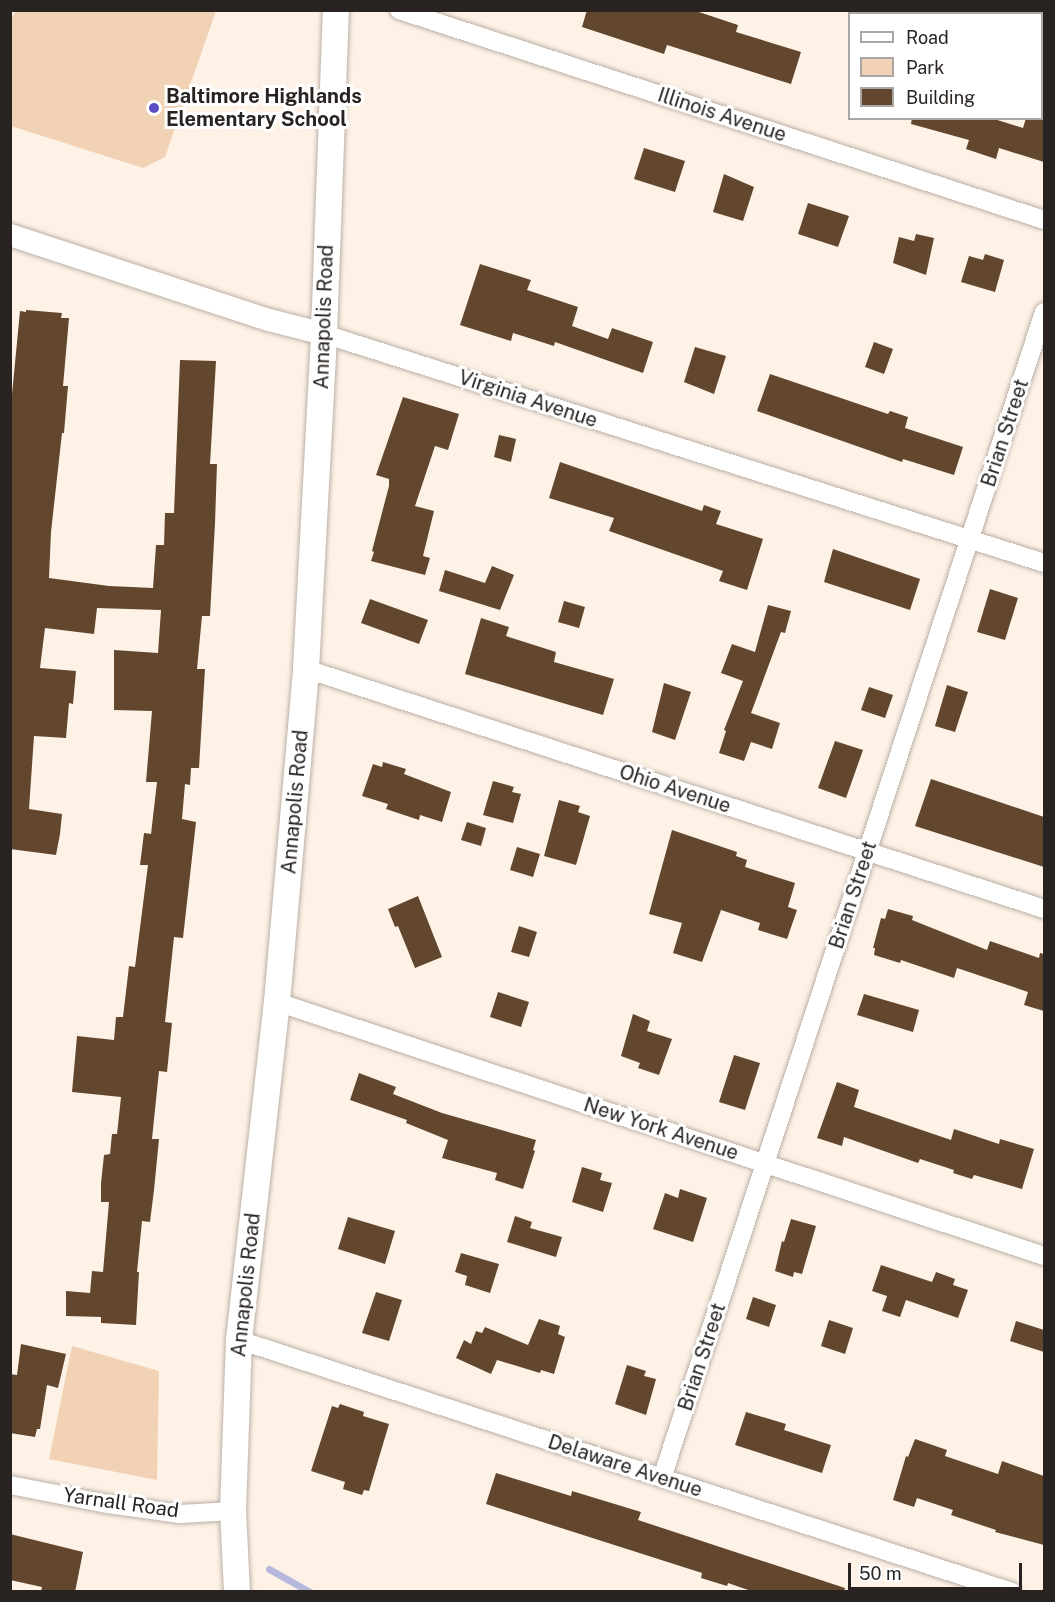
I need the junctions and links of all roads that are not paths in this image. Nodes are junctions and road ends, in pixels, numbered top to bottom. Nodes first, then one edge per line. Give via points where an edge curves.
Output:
1 (336, 10) edge
2 (399, 10) edge
3 (1044, 220) edge
4 (10, 235) edge
5 (1044, 312) edge
6 (324, 334) junction
7 (970, 539) junction
8 (1044, 563) edge
9 (306, 669) junction
10 (867, 852) junction
11 (1044, 909) edge
12 (277, 1002) junction
13 (765, 1164) junction
14 (1044, 1256) edge
15 (239, 1340) junction
16 (662, 1478) junction
17 (10, 1485) edge
18 (233, 1511) junction
19 (237, 1592) edge
20 (1012, 1592) edge

1 - 6 main road, Annapolis Road
2 - 3 street, Illinois Avenue
4 - 6 street, Virginia Avenue via 269,320
5 - 7 street, Brian Street
6 - 7 street, Virginia Avenue
6 - 9 main road, Annapolis Road
7 - 8 street, Virginia Avenue
7 - 10 street, Brian Street
9 - 10 street, Ohio Avenue
9 - 12 main road, Annapolis Road
10 - 11 street, Ohio Avenue
10 - 13 street, Brian Street
12 - 13 street, New York Avenue
12 - 15 main road, Annapolis Road
13 - 14 street, New York Avenue
13 - 16 street, Brian Street
15 - 16 street, Delaware Avenue
15 - 18 main road, Annapolis Road
16 - 20 street, Delaware Avenue
17 - 18 street, Yarnall Road via 180,1514
18 - 19 main road, Annapolis Road

